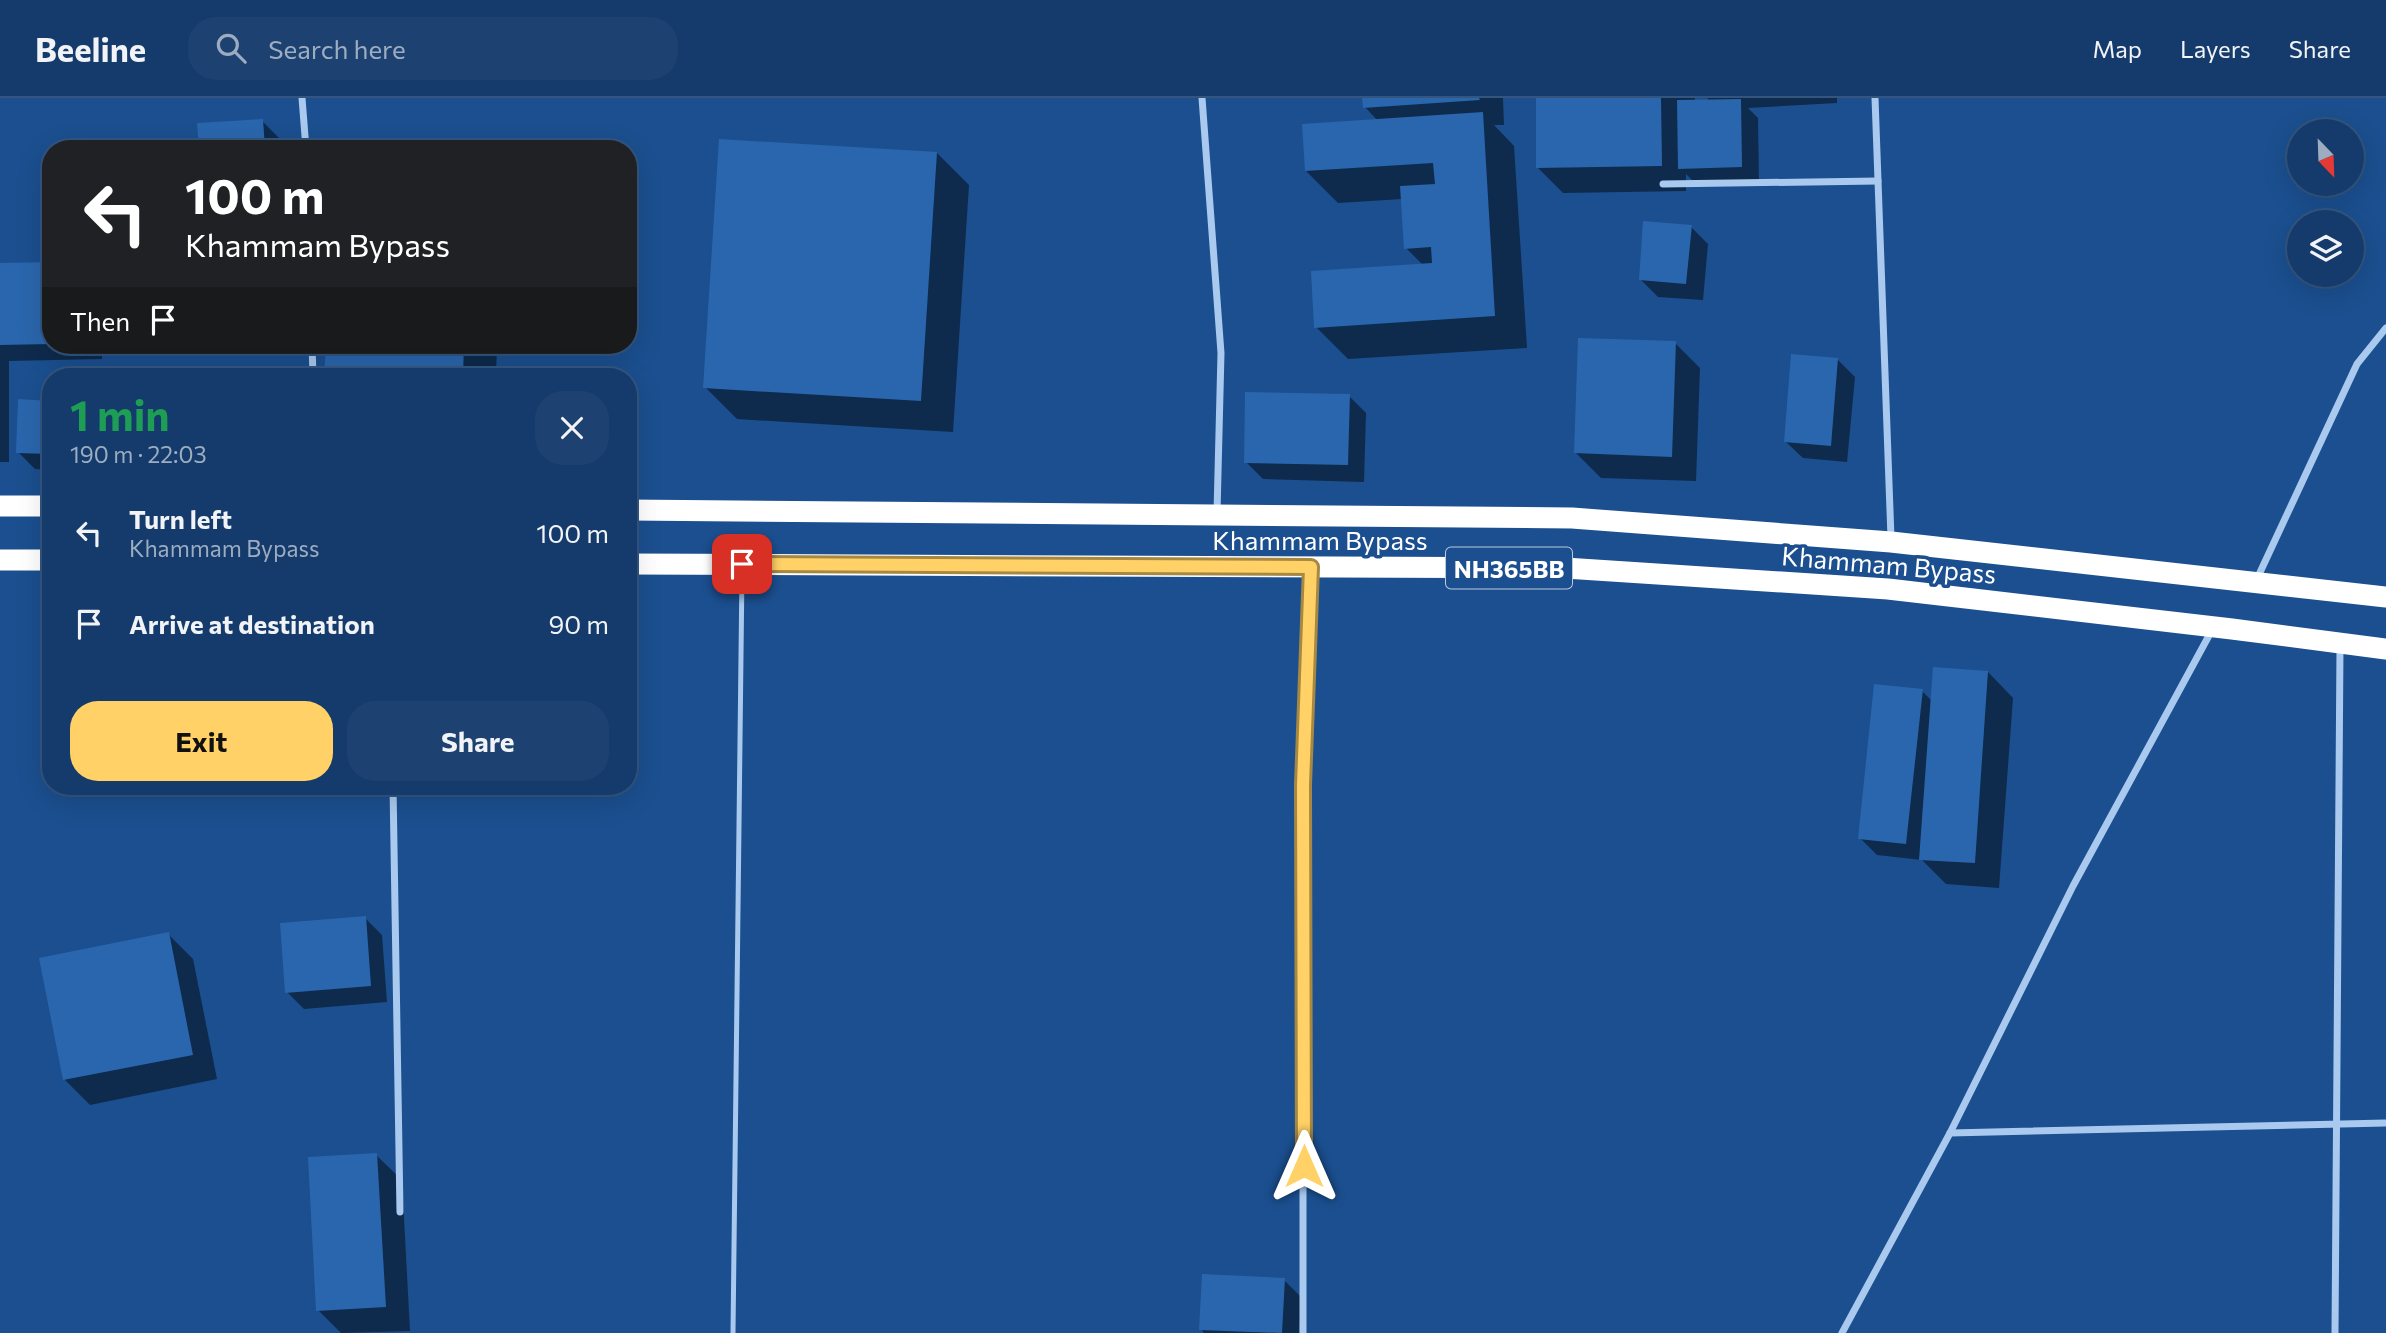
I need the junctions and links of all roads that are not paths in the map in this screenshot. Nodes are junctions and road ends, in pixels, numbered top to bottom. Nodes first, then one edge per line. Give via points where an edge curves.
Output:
1 (302, 98) edge
2 (1202, 98) edge
3 (1875, 98) edge
4 (305, 140) edge
5 (1878, 181) junction
6 (1663, 184) dead end
7 (2386, 328) edge
8 (0, 506) edge
9 (42, 506) edge
10 (637, 510) edge
11 (1217, 513) junction
12 (1891, 542) junction
13 (0, 560) edge
14 (42, 560) edge
15 (637, 564) edge
16 (742, 564) junction
17 (1311, 567) junction
18 (2256, 581) junction
19 (2386, 597) edge
20 (2214, 627) junction
21 (2340, 643) junction
22 (2386, 649) edge
23 (393, 795) edge
24 (2386, 1123) edge
25 (2337, 1124) junction
26 (1950, 1133) junction
27 (400, 1212) dead end
28 (733, 1333) edge
29 (1303, 1333) edge
30 (1842, 1333) edge
31 (2334, 1333) edge

1 - 4 street
2 - 11 street via 1221,354
3 - 5 street
5 - 6 street
5 - 12 street
7 - 18 street via 2357,364
8 - 9 highway
10 - 11 highway, Khammam Bypass / NH365BB
11 - 12 highway, Khammam Bypass / NH365BB via 1572,518
12 - 18 highway, Khammam Bypass / NH365BB
13 - 14 highway
15 - 16 highway, Khammam Bypass / NH365BB
16 - 17 highway, Khammam Bypass / NH365BB
16 - 28 lane
17 - 20 highway, Khammam Bypass / NH365BB via 1566,568 1888,589
17 - 29 street via 1303,785
18 - 19 highway, Khammam Bypass / NH365BB
20 - 21 highway, Khammam Bypass / NH365BB
20 - 26 street via 2073,886
21 - 22 highway, Khammam Bypass / NH365BB
21 - 25 street
23 - 27 street
24 - 25 street
25 - 26 street
25 - 31 street
26 - 30 street

